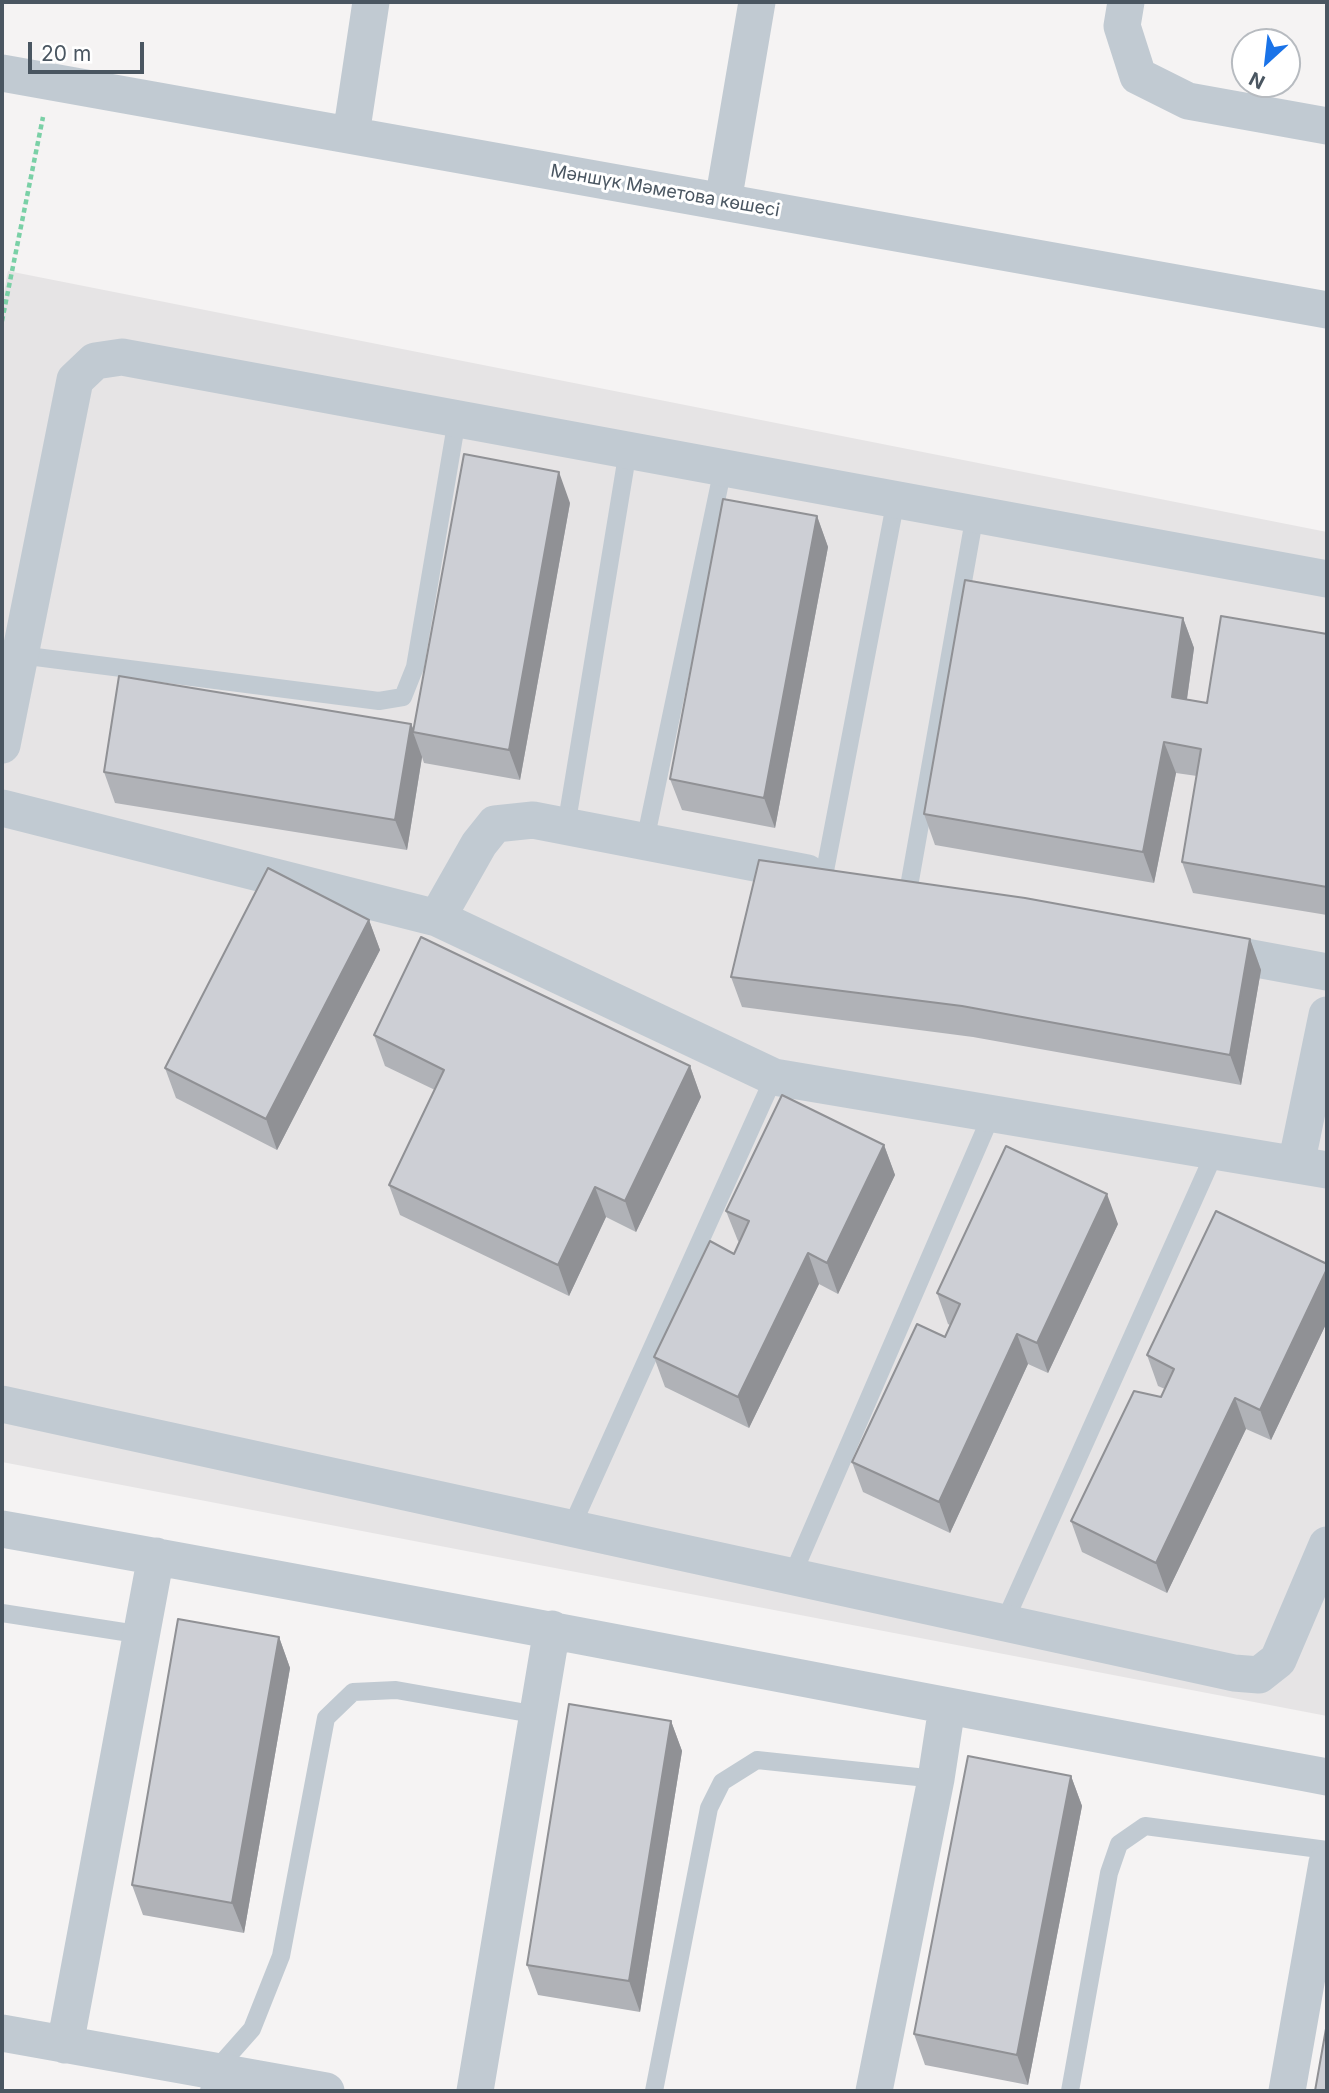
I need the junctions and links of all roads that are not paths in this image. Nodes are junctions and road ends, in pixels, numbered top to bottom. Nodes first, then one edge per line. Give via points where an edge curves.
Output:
1 (371, 2) edge
2 (757, 2) edge
3 (1126, 2) edge
4 (2, 73) edge
5 (1327, 126) edge
6 (351, 135) junction
7 (723, 202) junction
8 (1327, 310) edge
9 (457, 419) junction
10 (628, 450) junction
11 (723, 468) junction
12 (895, 499) junction
13 (975, 514) junction
14 (1327, 579) edge
15 (20, 655) junction
16 (2, 745) edge
17 (2, 808) edge
18 (566, 827) junction
19 (645, 841) junction
20 (824, 876) junction
21 (922, 895) joint
22 (437, 918) junction
23 (1179, 944) edge
24 (1327, 972) edge
25 (1327, 1015) edge
26 (774, 1077) junction
27 (991, 1116) junction
28 (1214, 1152) junction
29 (1311, 1167) edge
30 (2, 1404) edge
31 (570, 1528) junction
32 (2, 1529) edge
33 (1327, 1545) edge
34 (156, 1556) junction
35 (792, 1577) junction
36 (2, 1613) edge
37 (1004, 1623) junction
38 (552, 1629) junction
39 (143, 1635) junction
40 (947, 1707) junction
41 (538, 1715) junction
42 (1327, 1777) edge
43 (936, 1779) junction
44 (1327, 1850) edge
45 (1327, 1863) edge
46 (2, 2033) edge
47 (65, 2045) junction
48 (211, 2082) edge
49 (326, 2091) edge
50 (475, 2091) edge
51 (654, 2091) edge
52 (874, 2091) edge
53 (1070, 2091) edge
54 (1287, 2091) edge

1 - 6 street
2 - 7 street
3 - 5 street via 1122,26 1138,76 1188,101
4 - 6 street, Мәншүк Мәметова көшесі
6 - 7 street, Мәншүк Мәметова көшесі
7 - 8 street, Мәншүк Мәметова көшесі
9 - 10 street
9 - 15 lane via 415,667 403,697 379,701
9 - 15 street via 122,357 95,361 75,380
10 - 11 street
10 - 18 lane
11 - 12 street
11 - 19 lane
12 - 13 street
12 - 20 lane
13 - 14 street
13 - 21 lane
15 - 16 street
17 - 22 street
18 - 19 street
18 - 22 street via 533,820 495,824
19 - 20 street
20 - 21 street
22 - 26 street
23 - 24 street
25 - 29 street
26 - 27 street
26 - 31 lane
27 - 28 street
27 - 35 lane
28 - 29 street
28 - 37 lane
30 - 31 street
31 - 35 street
32 - 34 street
33 - 37 street via 1278,1660 1259,1675
34 - 38 street
34 - 39 street
35 - 37 street
36 - 39 lane
38 - 40 street
38 - 41 street
39 - 47 street
40 - 42 street
40 - 43 street
41 - 48 lane via 396,1690 353,1692 326,1718 281,1956 252,2029
41 - 50 street
43 - 51 lane via 757,1760 722,1782 709,1808
43 - 52 street
44 - 53 lane via 1145,1826 1119,1844 1109,1873
45 - 54 street
46 - 47 street
47 - 48 street
48 - 49 street

